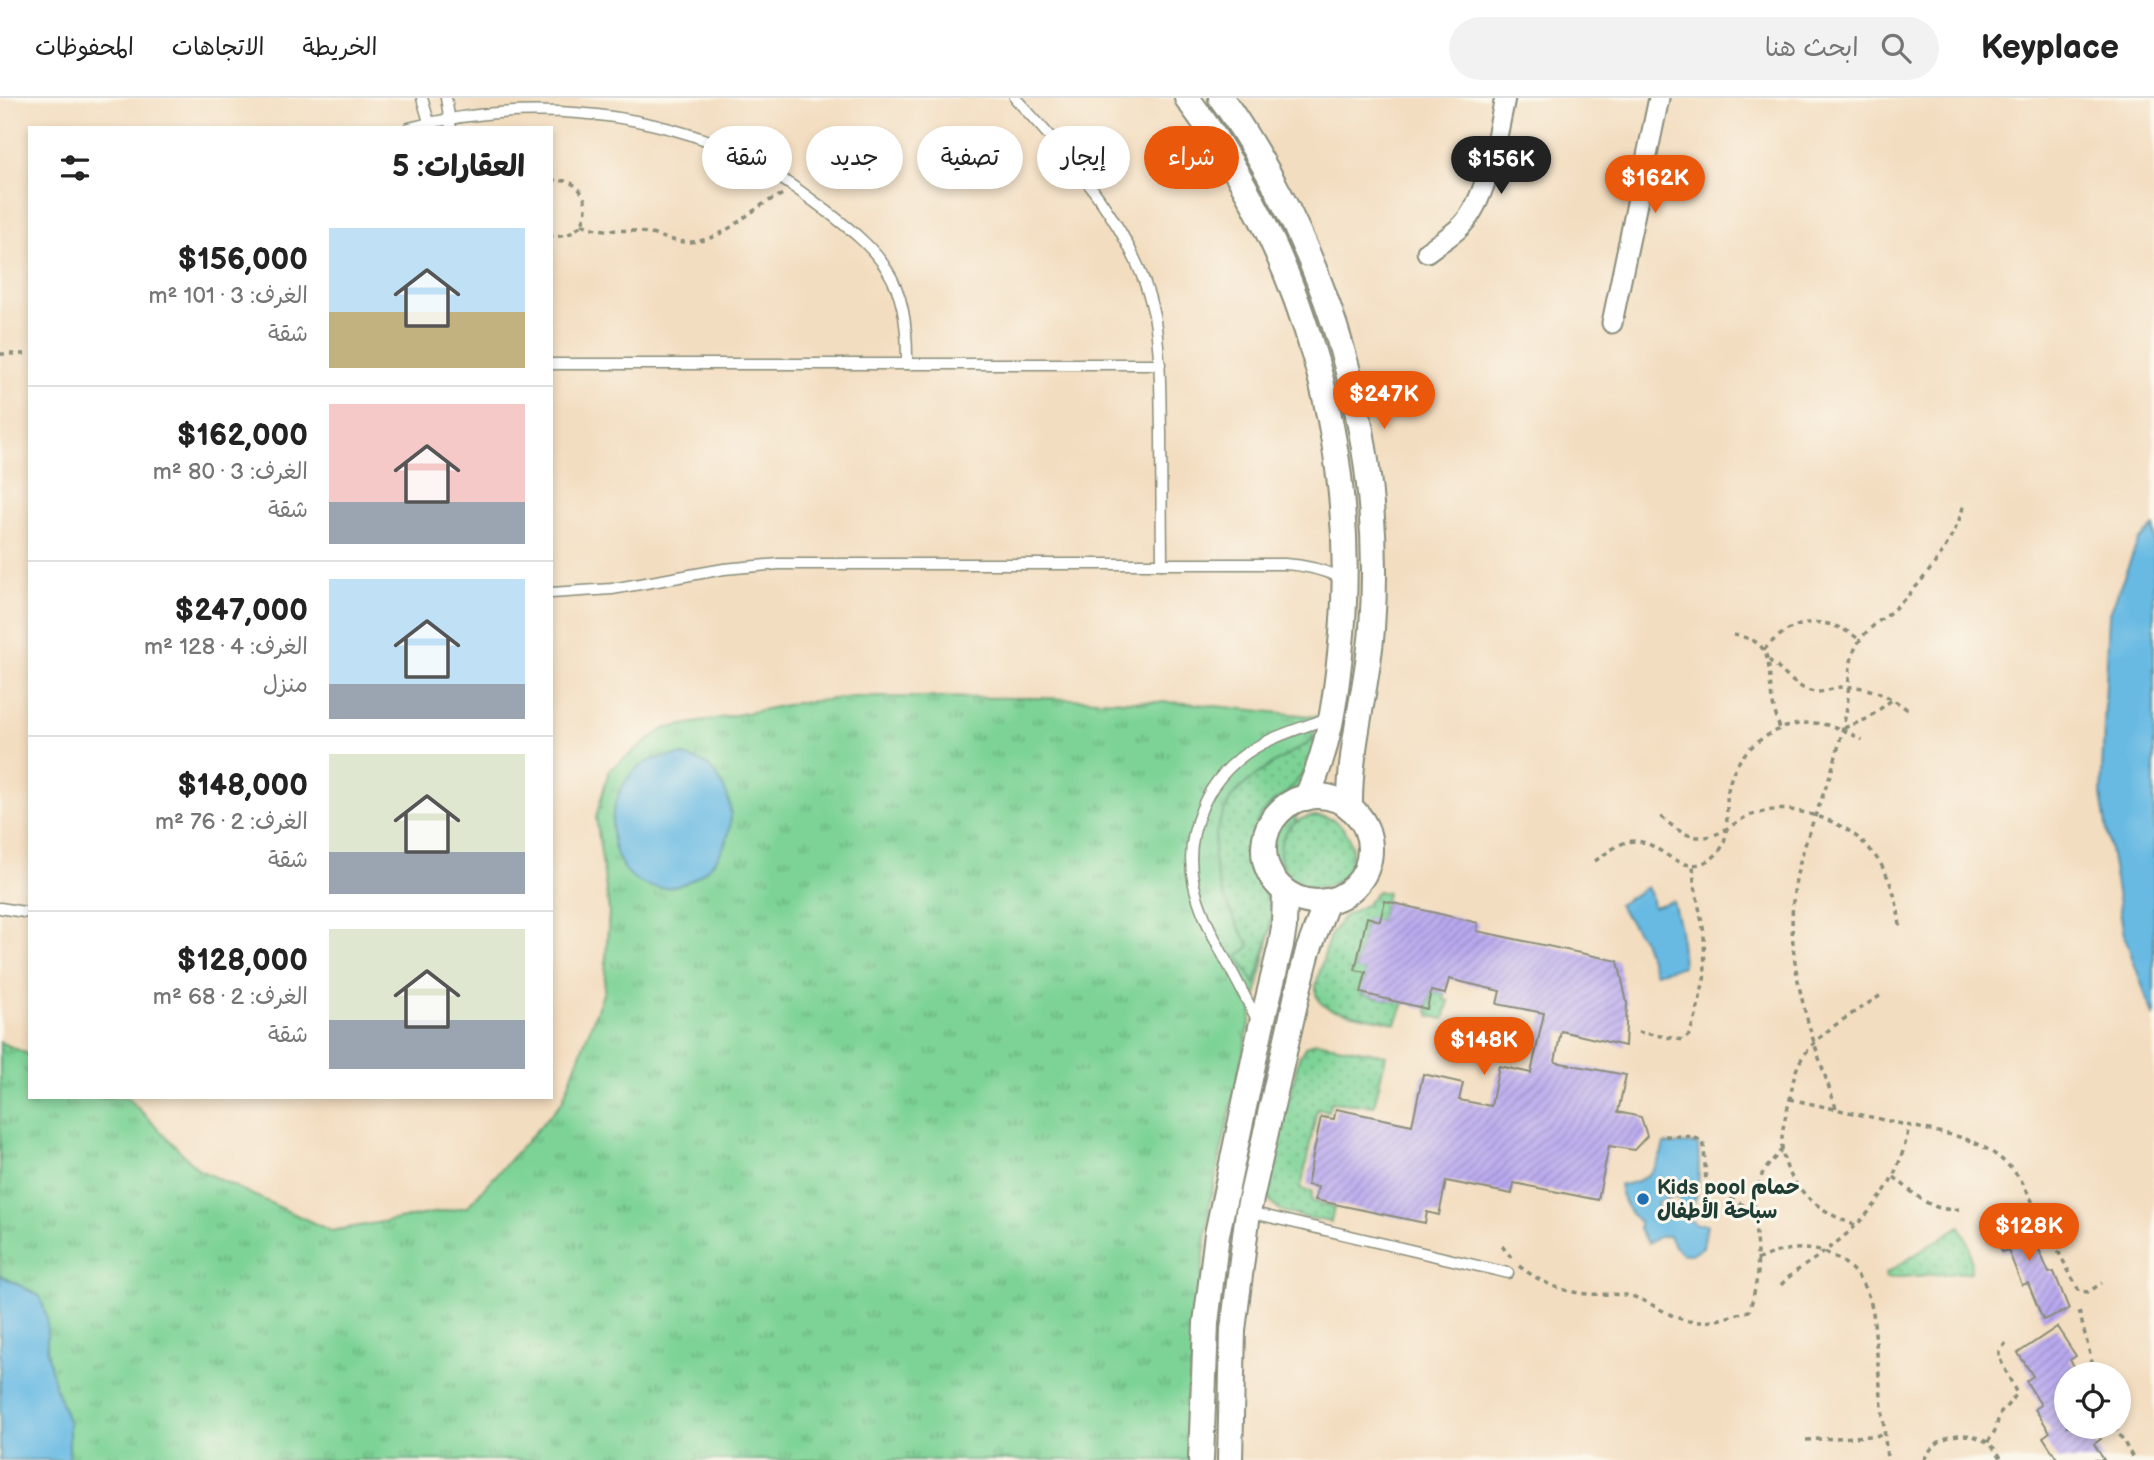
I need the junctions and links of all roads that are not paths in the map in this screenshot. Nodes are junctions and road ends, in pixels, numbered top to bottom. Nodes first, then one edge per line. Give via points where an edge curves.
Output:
1 (422, 98) edge
2 (446, 98) edge
3 (1016, 98) edge
4 (1187, 98) edge
5 (1221, 98) edge
6 (1505, 98) edge
7 (1659, 98) edge
8 (451, 123) edge
9 (431, 125) edge
10 (1427, 252) dead end
11 (1612, 323) dead end
12 (1160, 363) junction
13 (553, 364) edge
14 (907, 364) junction
15 (1162, 564) junction
16 (1346, 581) junction
17 (553, 593) edge
18 (1332, 716) junction
19 (1306, 798) junction
20 (1349, 808) junction
21 (1285, 892) junction
22 (1327, 901) junction
23 (0, 908) edge
24 (28, 913) edge
25 (1261, 1027) junction
26 (1248, 1212) junction
27 (1507, 1273) dead end
28 (1201, 1460) edge
29 (1230, 1460) edge

1 - 9 lane
2 - 8 lane
3 - 12 lane via 1114,220 1137,264 1153,313
4 - 16 street via 1238,175 1269,236 1315,354 1339,466
5 - 20 street via 1295,224 1342,346 1357,404 1373,523 1373,583 1372,629 1350,767
6 - 10 street via 1479,197 1462,225
7 - 11 street
8 - 9 lane
8 - 14 lane via 503,113 607,116 707,140 755,163 841,222 887,268 901,298
12 - 14 lane
12 - 15 lane
13 - 14 lane
15 - 16 lane via 1304,565
15 - 17 lane via 779,564 612,589
16 - 18 street
18 - 19 street via 1322,761
18 - 25 lane via 1241,757 1206,797 1196,821 1191,847 1196,900
19 - 20 street via 1336,800
19 - 21 street via 1282,810 1267,831 1265,858 1275,883
20 - 22 street via 1366,829 1366,868 1351,890
21 - 22 street via 1305,900
21 - 25 street via 1284,927
22 - 26 street via 1298,990
23 - 24 lane
25 - 28 street via 1217,1234 1206,1323
26 - 27 lane
26 - 29 street via 1233,1330

